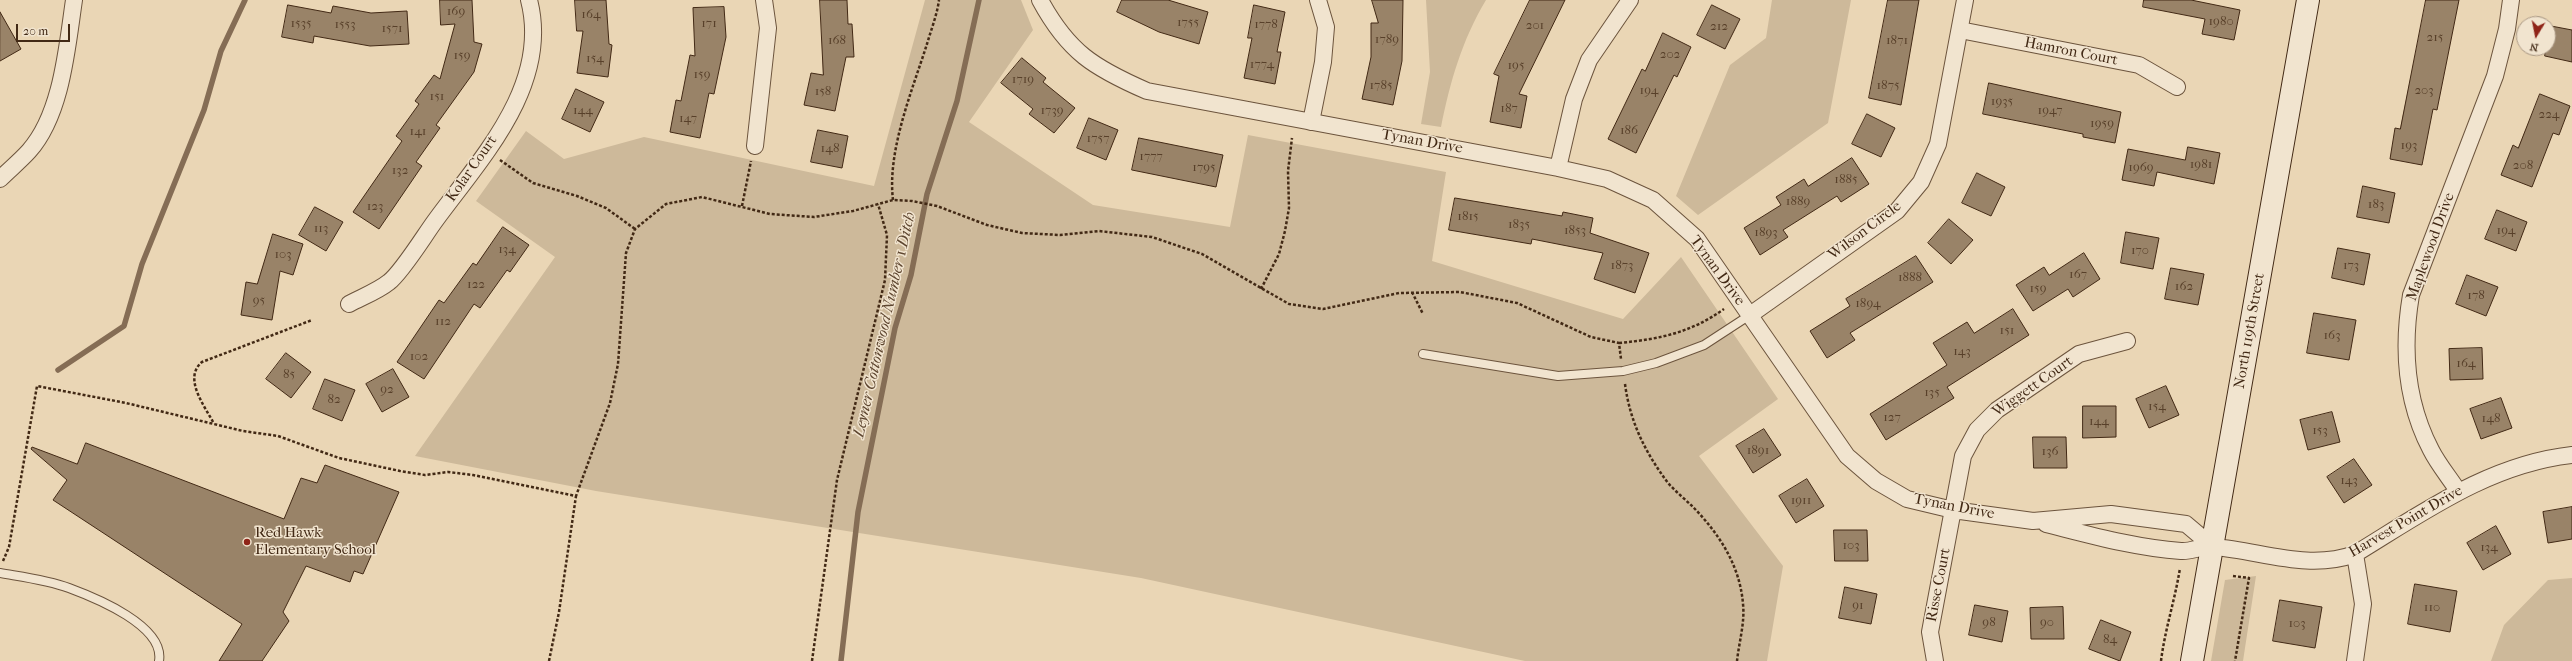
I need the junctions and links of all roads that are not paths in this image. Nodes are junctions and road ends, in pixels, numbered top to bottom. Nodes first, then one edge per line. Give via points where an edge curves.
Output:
1 (74, 0) edge
2 (528, 0) edge
3 (764, 0) edge
4 (1040, 0) edge
5 (1318, 0) edge
6 (1630, 0) edge
7 (1965, 0) edge
8 (2308, 0) edge
9 (2511, 0) edge
10 (1960, 30) junction
11 (2177, 88) dead end
12 (1311, 122) junction
13 (754, 146) dead end
14 (1558, 168) junction
15 (0, 178) edge
16 (349, 304) dead end
17 (1750, 314) junction
18 (2128, 341) dead end
19 (1423, 354) dead end
20 (2572, 455) edge
21 (2458, 490) junction
22 (1953, 510) junction
23 (2033, 521) junction
24 (2212, 546) junction
25 (2355, 554) junction
26 (0, 573) edge
27 (160, 661) edge
28 (1934, 661) edge
29 (2192, 661) edge
30 (2354, 661) edge

1 - 15 street via 60,82 48,121 30,150
2 - 16 street, Kolar Court via 532,12 533,40 530,68 521,94 487,151 390,282
3 - 13 street via 768,28
4 - 12 street, Tynan Drive via 1054,27 1076,50 1112,76 1147,90
5 - 12 street via 1326,27 1323,62
6 - 14 street via 1590,60 1574,99
7 - 10 street, Wilson Circle
8 - 24 street, North 119th Street
9 - 21 street, Maplewood Drive via 2507,29 2495,76 2411,295 2408,316 2406,360 2412,403 2431,450
10 - 11 street, Hamron Court via 2140,65
10 - 17 street, Wilson Circle via 1938,144 1922,182 1897,212
12 - 14 street, Tynan Drive
14 - 17 street, Tynan Drive via 1607,179 1654,200 1697,239
17 - 19 lane via 1704,345 1623,372 1558,376
17 - 22 street, Tynan Drive via 1847,456 1876,481 1907,499
18 - 22 street, Wiggett Court via 2079,354 1997,410 1977,430 1964,456
20 - 21 street, Harvest Point Drive via 2511,468
21 - 25 street, Harvest Point Drive
22 - 23 street, Tynan Drive
22 - 28 street, Risse Court via 1930,632
23 - 24 street via 2108,540 2182,551
23 - 24 street, Tynan Drive via 2111,514 2186,524
24 - 25 street, Harvest Point Drive via 2314,563 2338,560
24 - 29 street, North 119th Street
25 - 30 street via 2363,604
26 - 27 lane via 69,588 123,612 154,637

